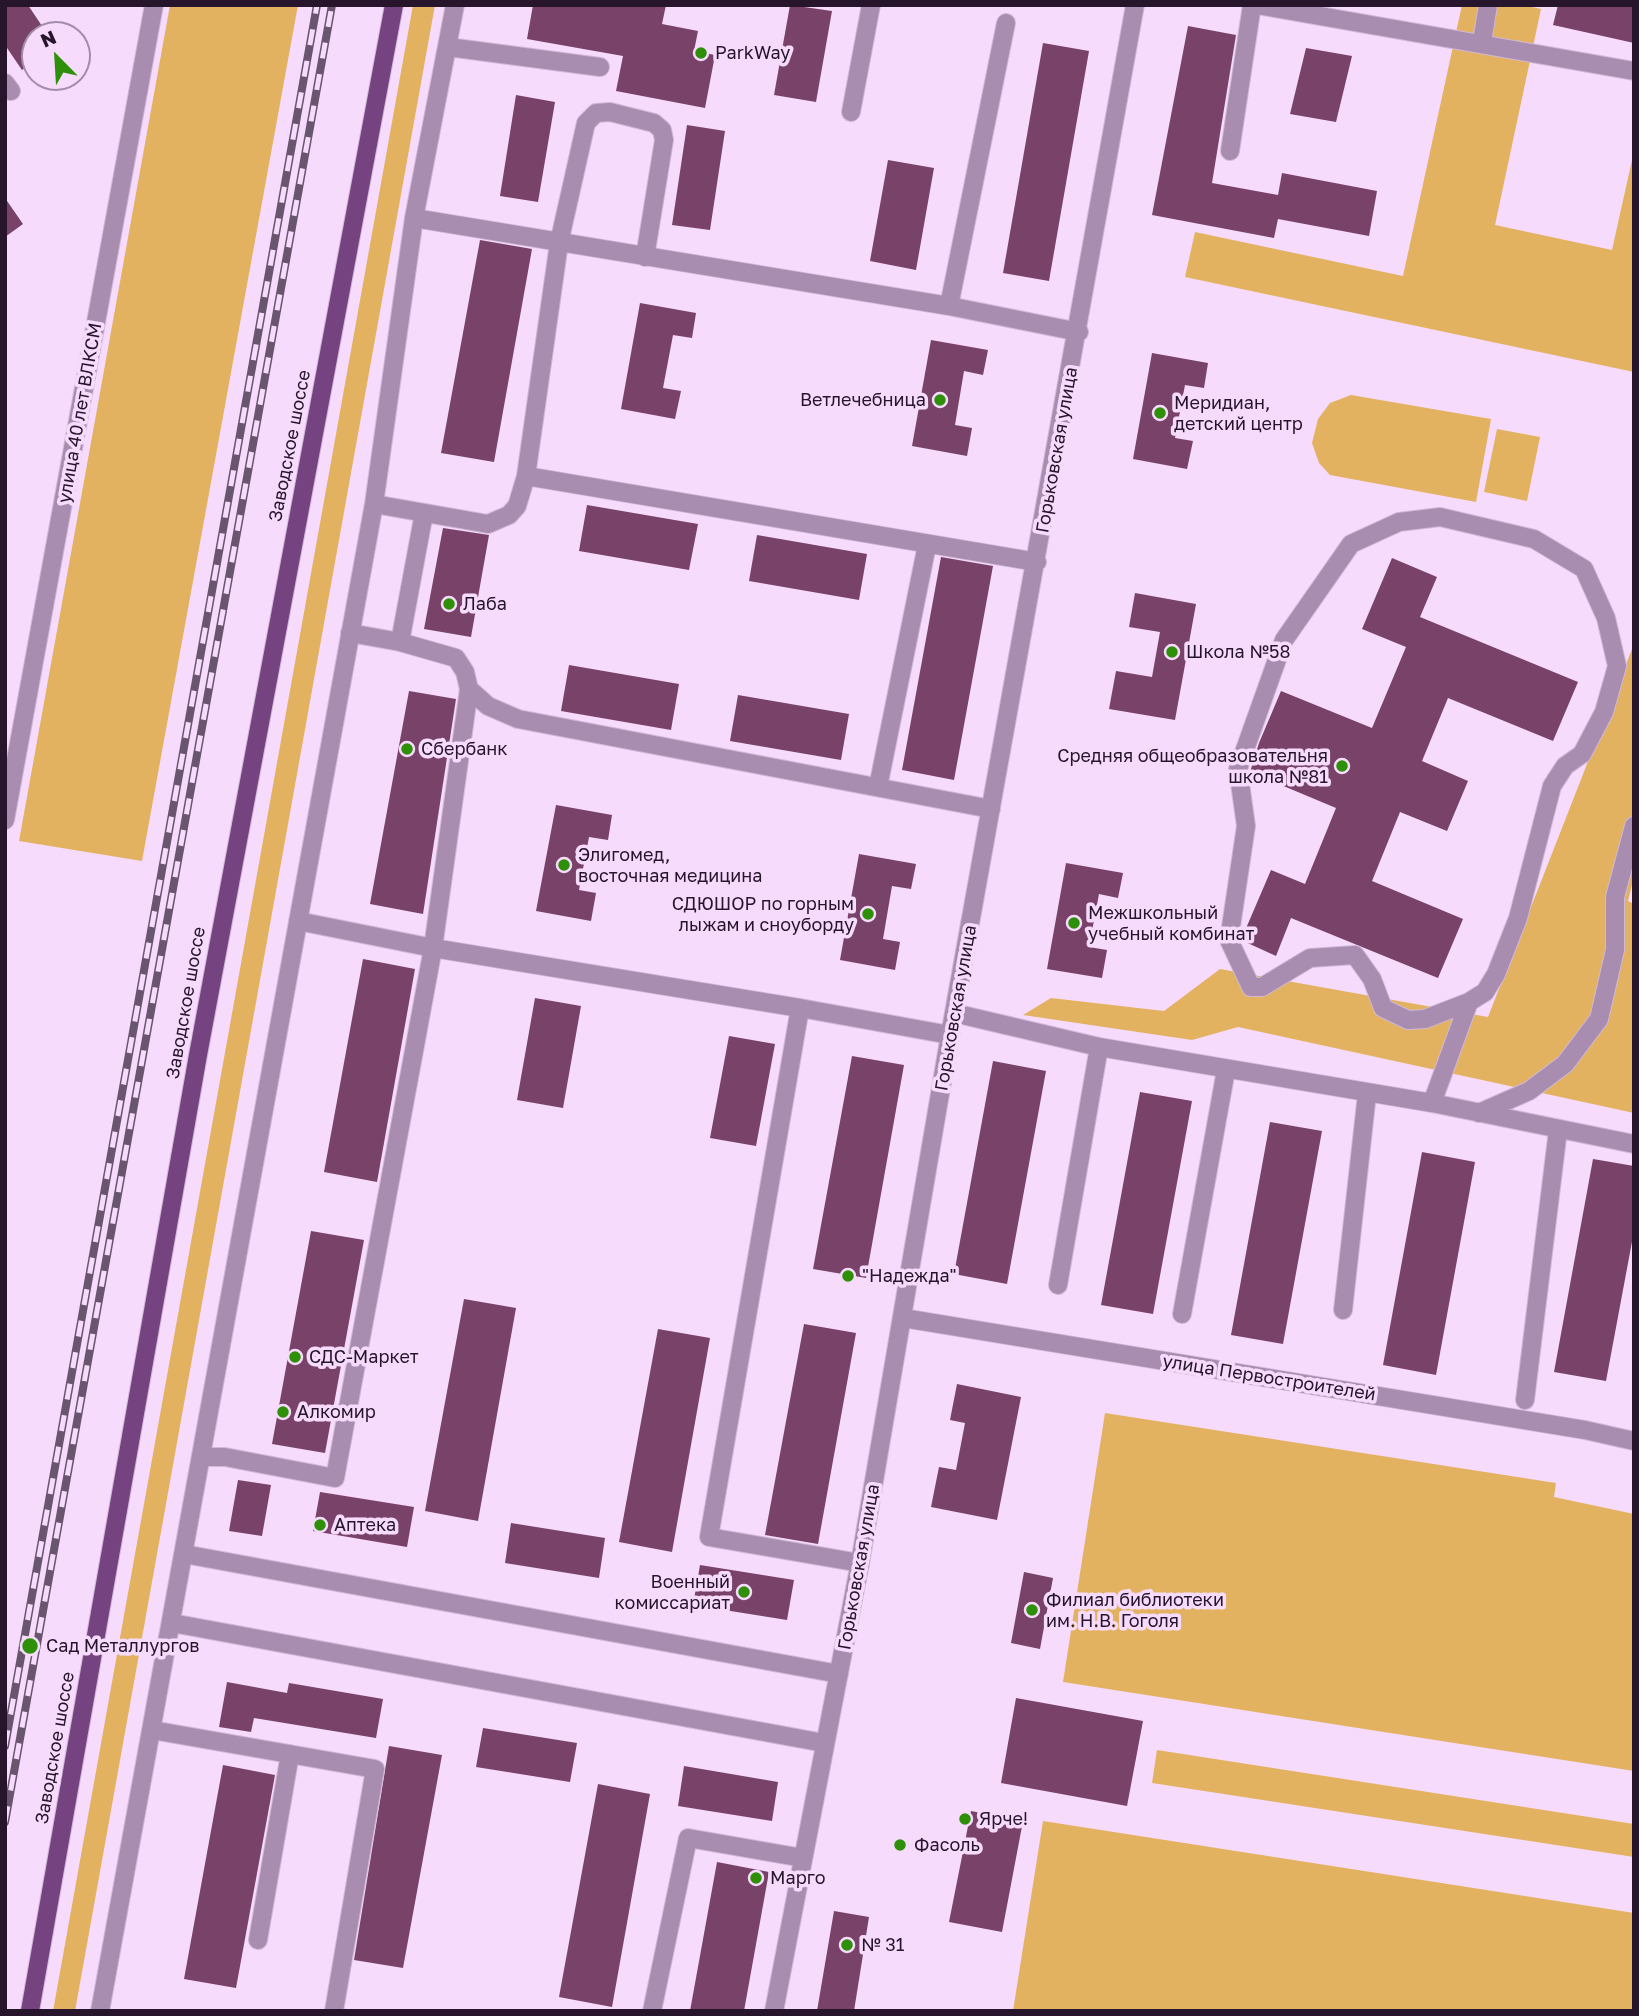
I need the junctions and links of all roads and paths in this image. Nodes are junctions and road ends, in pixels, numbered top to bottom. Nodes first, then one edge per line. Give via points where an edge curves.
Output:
1 (154, 5) edge
2 (394, 5) edge
3 (456, 5) edge
4 (871, 5) edge
5 (1135, 5) edge
6 (1255, 5) edge
7 (1488, 5) edge
8 (1006, 23) dead end
9 (1482, 42) junction
10 (448, 47) junction
11 (600, 67) dead end
12 (1634, 71) edge
13 (851, 112) dead end
14 (1230, 151) dead end
15 (414, 218) junction
16 (559, 243) junction
17 (645, 257) junction
18 (949, 306) junction
19 (1079, 332) junction
20 (526, 476) junction
21 (374, 504) junction
22 (424, 513) junction
23 (927, 545) junction
24 (1037, 562) junction
25 (350, 633) junction
26 (400, 642) junction
27 (469, 689) junction
28 (877, 787) junction
29 (991, 809) junction
30 (5, 820) edge
31 (1634, 826) edge
32 (298, 920) junction
33 (433, 948) junction
34 (1469, 1002) junction
35 (800, 1008) junction
36 (954, 1013) junction
37 (950, 1035) junction
38 (1099, 1047) junction
39 (1226, 1070) junction
40 (1367, 1094) junction
41 (1432, 1103) junction
42 (1479, 1113) junction
43 (1558, 1130) junction
44 (1634, 1144) edge
45 (1058, 1285) dead end
46 (1343, 1310) dead end
47 (1182, 1314) dead end
48 (903, 1318) junction
49 (1525, 1400) dead end
50 (1634, 1441) edge
51 (202, 1457) junction
52 (184, 1553) junction
53 (860, 1563) junction
54 (172, 1623) junction
55 (839, 1674) junction
56 (152, 1730) junction
57 (824, 1743) junction
58 (290, 1754) junction
59 (803, 1858) junction
60 (258, 1940) dead end
61 (30, 2011) edge
62 (100, 2011) edge
63 (334, 2011) edge
64 (652, 2011) edge
65 (774, 2011) edge

1 - 30 street, улица 40 лет ВЛКСМ
2 - 61 main road, Заводское шоссе via 200,1042
3 - 10 street
4 - 13 street
5 - 19 street, Горьковская улица
6 - 9 street
6 - 14 street
7 - 9 street
8 - 18 street
9 - 12 street
10 - 11 street
10 - 15 street
15 - 16 street
15 - 21 street
16 - 17 street
16 - 17 street via 586,123 596,113 610,111 654,123 662,130
16 - 20 street
17 - 18 street
18 - 19 street
19 - 24 street, Горьковская улица
20 - 22 street via 517,506 488,524
20 - 23 street
21 - 22 street
21 - 25 street
22 - 26 street
23 - 24 street
23 - 28 street
24 - 29 street, Горьковская улица
25 - 26 street
25 - 32 street
26 - 27 street via 456,658
27 - 28 street via 488,706 518,719
27 - 33 street
28 - 29 street
29 - 36 street, Горьковская улица
31 - 42 street via 1615,897 1615,950 1599,1019 1566,1064 1529,1091
32 - 33 street
32 - 51 street
33 - 35 street
33 - 51 street via 335,1478 225,1457
34 - 34 street via 1485,992 1496,974 1518,919 1552,786 1565,766 1582,754 1604,712 1617,666 1606,618 1584,569 1534,539 1440,517 1399,522 1351,544 1284,640 1238,769 1246,826 1229,940 1251,987 1262,987 1310,958 1355,956 1373,978 1383,1008 1408,1020 1425,1019
34 - 41 street
35 - 37 street
35 - 53 street via 709,1537
36 - 37 street, Горьковская улица
36 - 38 street
37 - 48 street, Горьковская улица
38 - 39 street
38 - 45 street
39 - 40 street
39 - 47 street
40 - 41 street
40 - 46 street
41 - 42 street
42 - 43 street
43 - 44 street
43 - 49 street
48 - 50 street, улица Первостроителей
48 - 53 street, Горьковская улица
51 - 52 street
52 - 54 street
52 - 55 street
53 - 55 street, Горьковская улица
54 - 56 street
54 - 57 street
55 - 57 street, Горьковская улица
56 - 58 street
56 - 62 street
57 - 59 street, Горьковская улица
58 - 60 street
58 - 63 street via 375,1769
59 - 64 street via 688,1838
59 - 65 street, Горьковская улица

